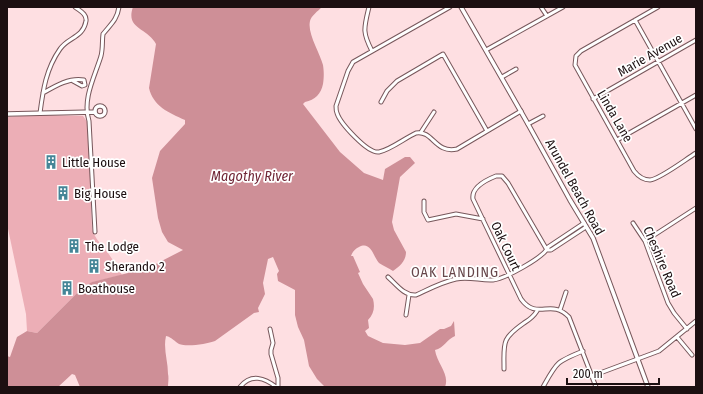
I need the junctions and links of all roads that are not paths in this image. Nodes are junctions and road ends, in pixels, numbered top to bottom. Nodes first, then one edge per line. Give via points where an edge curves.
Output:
1 (75, 7) edge
2 (119, 7) edge
3 (369, 7) edge
4 (450, 7) edge
5 (461, 7) edge
6 (541, 7) edge
7 (563, 7) edge
8 (658, 7) edge
9 (547, 16) junction
10 (635, 20) junction
11 (696, 40) edge
12 (486, 50) junction
13 (372, 51) junction
14 (658, 62) junction
15 (516, 69) dead end
16 (502, 77) junction
17 (73, 81) dead end
18 (43, 93) junction
19 (696, 95) edge
20 (593, 99) junction
21 (381, 102) dead end
22 (681, 103) junction
23 (521, 111) junction
24 (87, 112) junction
25 (95, 112) dead end
26 (434, 112) dead end
27 (40, 113) junction
28 (7, 114) edge
29 (543, 116) dead end
30 (528, 124) junction
31 (696, 129) edge
32 (487, 131) junction
33 (421, 132) junction
34 (617, 140) junction
35 (696, 153) edge
36 (424, 201) dead end
37 (696, 208) edge
38 (482, 219) junction
39 (633, 223) dead end
40 (585, 225) junction
41 (95, 232) dead end
42 (645, 241) junction
43 (547, 250) junction
44 (509, 275) junction
45 (388, 277) dead end
46 (566, 292) dead end
47 (409, 295) junction
48 (537, 310) junction
49 (560, 310) junction
50 (406, 314) dead end
51 (696, 321) edge
52 (270, 329) dead end
53 (687, 329) junction
54 (677, 337) junction
55 (583, 351) junction
56 (692, 355) dead end
57 (638, 359) junction
58 (504, 369) dead end
59 (592, 376) junction
60 (240, 387) edge
61 (277, 387) edge
62 (543, 387) edge
63 (596, 387) edge
64 (648, 387) edge

1 - 18 street via 85,16 84,27 59,50 47,74
2 - 24 street via 112,25 103,34 102,49
3 - 13 street via 364,30
4 - 13 street
5 - 12 street, Arundel Beach Road
6 - 9 street
7 - 9 street
8 - 10 street
9 - 12 street
10 - 14 street
10 - 20 street, Linda Lane via 576,56 577,70
11 - 14 street, Marie Avenue
12 - 16 street, Arundel Beach Road
13 - 33 street via 352,64 336,106 338,115 348,128 375,152
14 - 20 street, Marie Avenue
14 - 22 street
15 - 16 street
16 - 23 street, Arundel Beach Road
17 - 18 street
18 - 27 street
19 - 22 street
20 - 34 street, Linda Lane
21 - 32 street via 397,81 443,54
22 - 31 street
22 - 34 street
23 - 30 street, Arundel Beach Road
23 - 32 street
24 - 25 street
24 - 27 street
24 - 41 street via 90,121
26 - 33 street
27 - 28 street
29 - 30 street
30 - 40 street, Arundel Beach Road
32 - 33 street via 457,149 450,150 441,148
34 - 35 street, Linda Lane via 634,171 649,180
36 - 38 street via 424,212 428,220 456,214
37 - 42 street
38 - 43 street, Oak Court via 474,199 474,190 493,177 502,176
38 - 44 street, Oak Court
39 - 42 street, Cheshire Road
40 - 43 street
40 - 57 street, Arundel Beach Road via 596,245
42 - 53 street, Cheshire Road via 668,303
43 - 44 street
44 - 47 street via 493,280 454,279 416,295
44 - 48 street, Oak Court via 524,303
45 - 47 street
46 - 49 street
47 - 50 street
48 - 49 street
48 - 58 street via 532,318 507,338 504,346
49 - 55 street via 572,322
51 - 53 street
52 - 61 street via 273,343 271,354 278,378
53 - 54 street
54 - 56 street
54 - 57 street via 659,350
55 - 59 street
55 - 62 street via 558,363
57 - 59 street
57 - 64 street, Arundel Beach Road
59 - 63 street
60 - 61 street via 250,379 260,378

